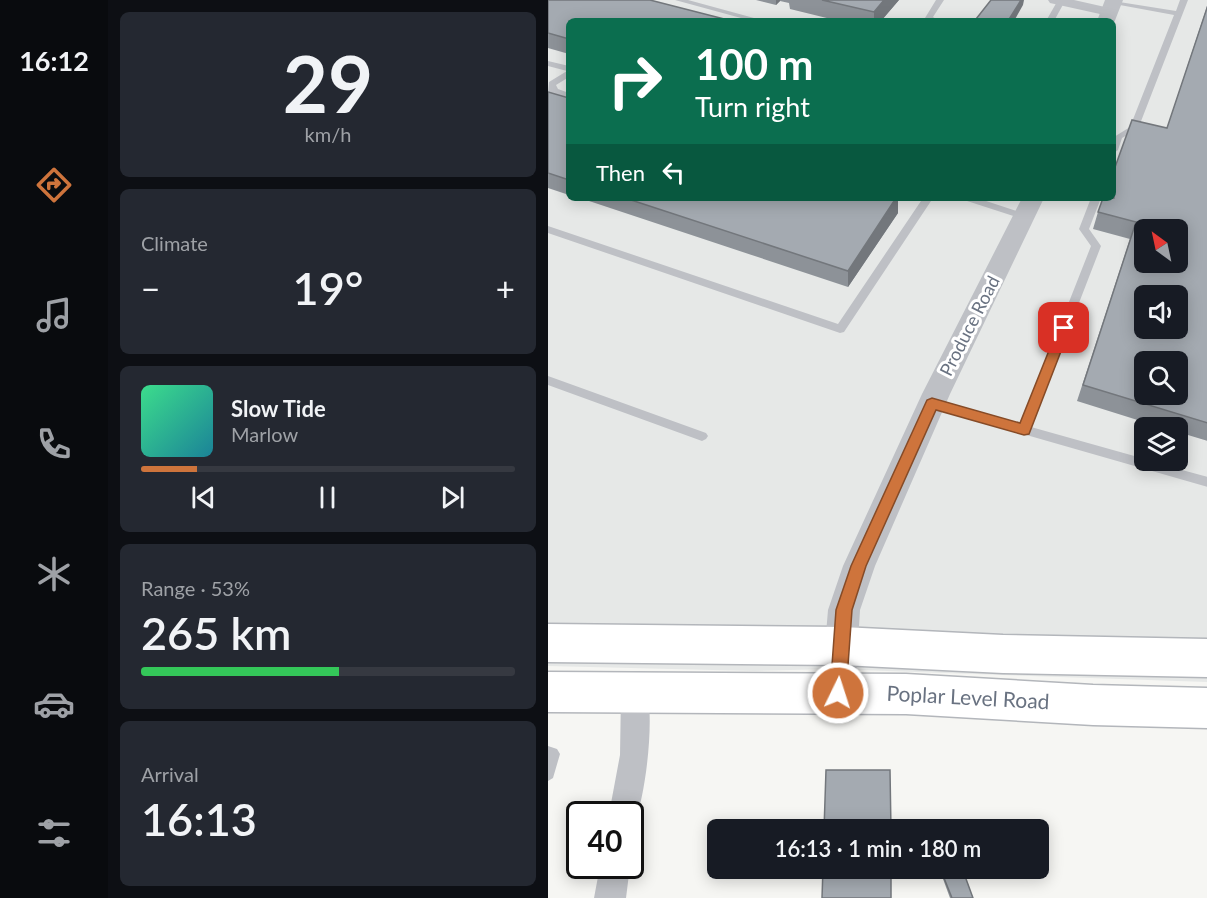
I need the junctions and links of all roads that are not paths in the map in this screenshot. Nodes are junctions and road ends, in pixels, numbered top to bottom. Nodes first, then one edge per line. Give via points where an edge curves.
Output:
1 (679, 0) edge
2 (940, 0) edge
3 (1184, 0) edge
4 (1058, 1) edge
5 (1111, 9) edge
6 (1179, 14) junction
7 (749, 18) edge
8 (929, 18) edge
9 (1051, 18) edge
10 (548, 63) edge
11 (566, 70) edge
12 (566, 73) edge
13 (551, 90) edge
14 (566, 95) edge
15 (1116, 144) edge
16 (926, 201) edge
17 (988, 201) edge
18 (1095, 201) edge
19 (1030, 207) edge
20 (548, 229) edge
21 (548, 380) edge
22 (932, 404) junction
23 (1024, 430) junction
24 (702, 436) dead end
25 (1208, 482) edge
26 (548, 643) edge
27 (842, 646) junction
28 (1208, 658) edge
29 (548, 692) edge
30 (635, 693) junction
31 (838, 693) junction
32 (1208, 708) edge
33 (548, 753) edge
34 (548, 773) edge
35 (626, 801) edge
36 (613, 879) edge
37 (610, 898) edge

1 - 7 lane
2 - 8 lane
3 - 6 lane
4 - 5 street
4 - 9 lane
5 - 6 lane
6 - 15 lane via 1134,129 1118,137
10 - 11 lane
12 - 13 lane via 552,84
13 - 14 lane
16 - 20 lane via 840,329
17 - 19 lane
18 - 23 lane via 1084,229 1096,246
19 - 22 street, Produce Road
21 - 24 lane
22 - 23 lane
22 - 27 street, Produce Road via 859,566 844,610
23 - 25 lane
26 - 27 main road
27 - 28 main road
27 - 31 street, Produce Road
29 - 30 main road, Poplar Level Road
30 - 31 main road, Poplar Level Road
30 - 35 street via 634,755
31 - 32 main road, Poplar Level Road
33 - 34 lane via 552,754
36 - 37 street

